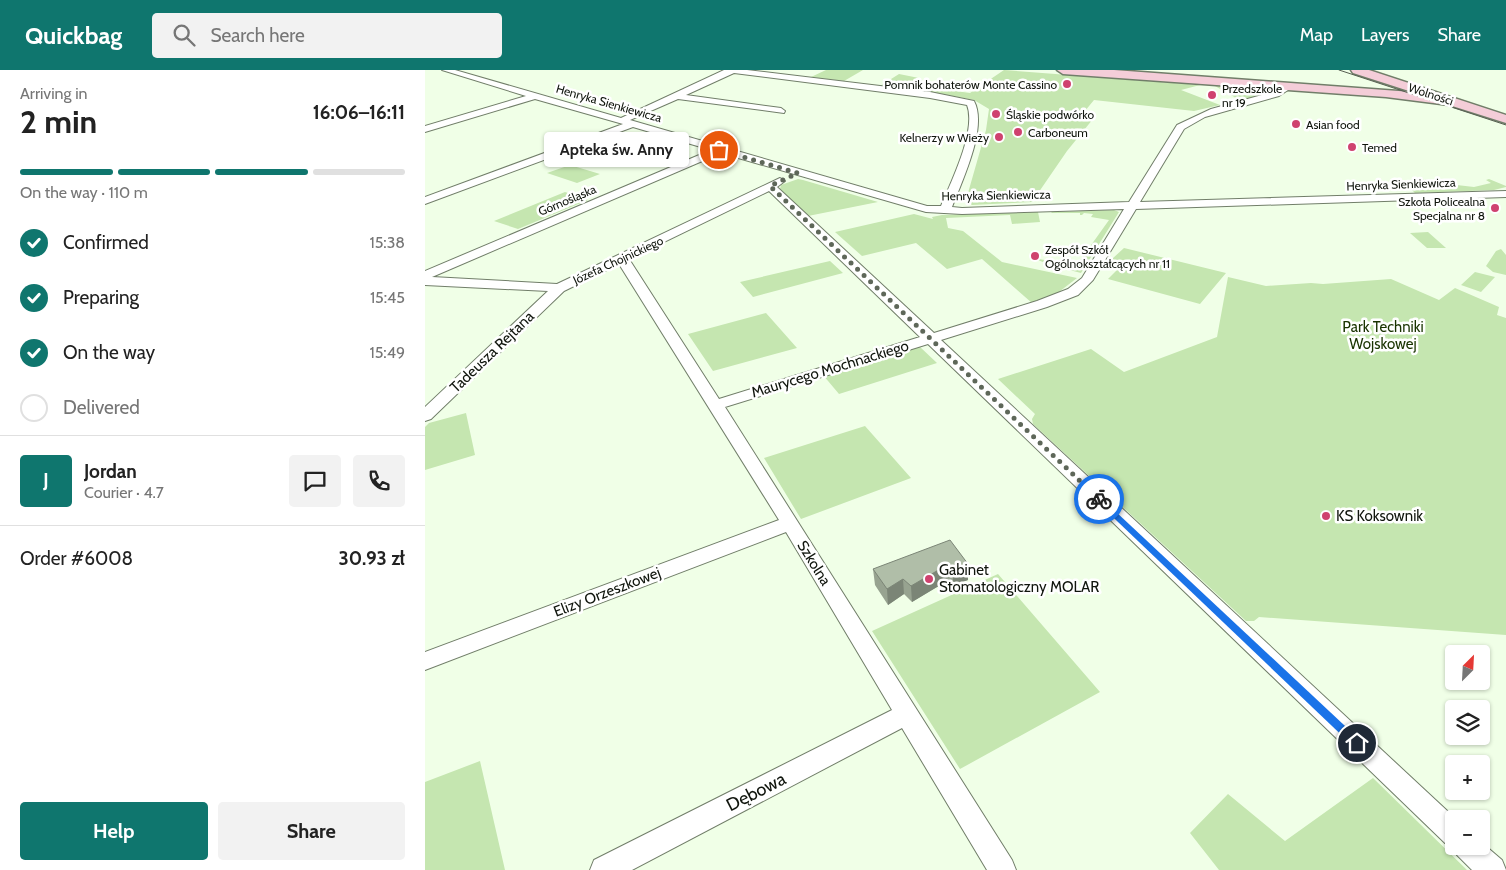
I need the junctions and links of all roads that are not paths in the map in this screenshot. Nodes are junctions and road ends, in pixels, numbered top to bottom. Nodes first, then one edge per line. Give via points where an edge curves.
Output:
1 (447, 70) edge
2 (727, 70) edge
3 (821, 70) edge
4 (1063, 70) edge
5 (1351, 70) edge
6 (1357, 70) edge
7 (732, 71) edge
8 (1143, 73) edge
9 (802, 79) junction
10 (1285, 86) junction
11 (1300, 87) junction
12 (1415, 89) junction
13 (1396, 94) junction
14 (535, 96) junction
15 (678, 96) junction
16 (1452, 101) junction
17 (781, 112) dead end
18 (1506, 119) edge
19 (621, 121) junction
20 (632, 124) junction
21 (425, 129) edge
22 (719, 150) junction
23 (798, 173) junction
24 (770, 186) junction
25 (1506, 194) edge
26 (425, 201) edge
27 (1131, 205) junction
28 (945, 211) junction
29 (622, 258) junction
30 (425, 276) edge
31 (425, 281) edge
32 (559, 288) junction
33 (931, 338) junction
34 (715, 405) junction
35 (425, 416) edge
36 (790, 523) junction
37 (425, 661) edge
38 (907, 714) junction
39 (1445, 825) edge
40 (1475, 855) edge
41 (604, 870) edge
42 (1002, 870) edge
43 (1491, 870) edge

1 - 14 street, Henryka Sienkiewicza
2 - 7 street
3 - 9 street
4 - 8 street
5 - 11 street via 1357,78 1352,83
6 - 12 street, Wolności
7 - 9 street
7 - 15 street
8 - 10 street
9 - 28 street via 971,103 976,114 974,129
10 - 11 street
10 - 27 street, Maurycego Mochnackiego via 1276,94 1193,119 1180,127
11 - 13 street
12 - 13 street via 1418,92 1415,94
12 - 16 street, Wolności
13 - 16 street
14 - 19 street, Henryka Sienkiewicza
14 - 21 street
15 - 17 street
15 - 19 street
16 - 18 street, Wolności
19 - 20 street, Henryka Sienkiewicza
20 - 22 street, Henryka Sienkiewicza
20 - 26 street
22 - 23 street, Henryka Sienkiewicza
22 - 30 street, Górnośląska
23 - 24 street, Józefa Chojnickiego
23 - 28 street, Henryka Sienkiewicza via 909,205
24 - 29 street, Józefa Chojnickiego
24 - 33 street
25 - 27 street, Henryka Sienkiewicza
27 - 28 street, Henryka Sienkiewicza
27 - 33 street, Maurycego Mochnackiego via 1087,280 1073,292
29 - 32 street, Józefa Chojnickiego
29 - 34 street, Szkolna
31 - 32 street, Józefa Chojnickiego
32 - 35 street, Tadeusza Rejtana
33 - 34 street, Maurycego Mochnackiego
33 - 39 street
34 - 36 street, Szkolna
36 - 37 street, Elizy Orzeszkowej
36 - 38 street, Szkolna
38 - 41 street, Dębowa
38 - 42 street, Szkolna
40 - 43 street

